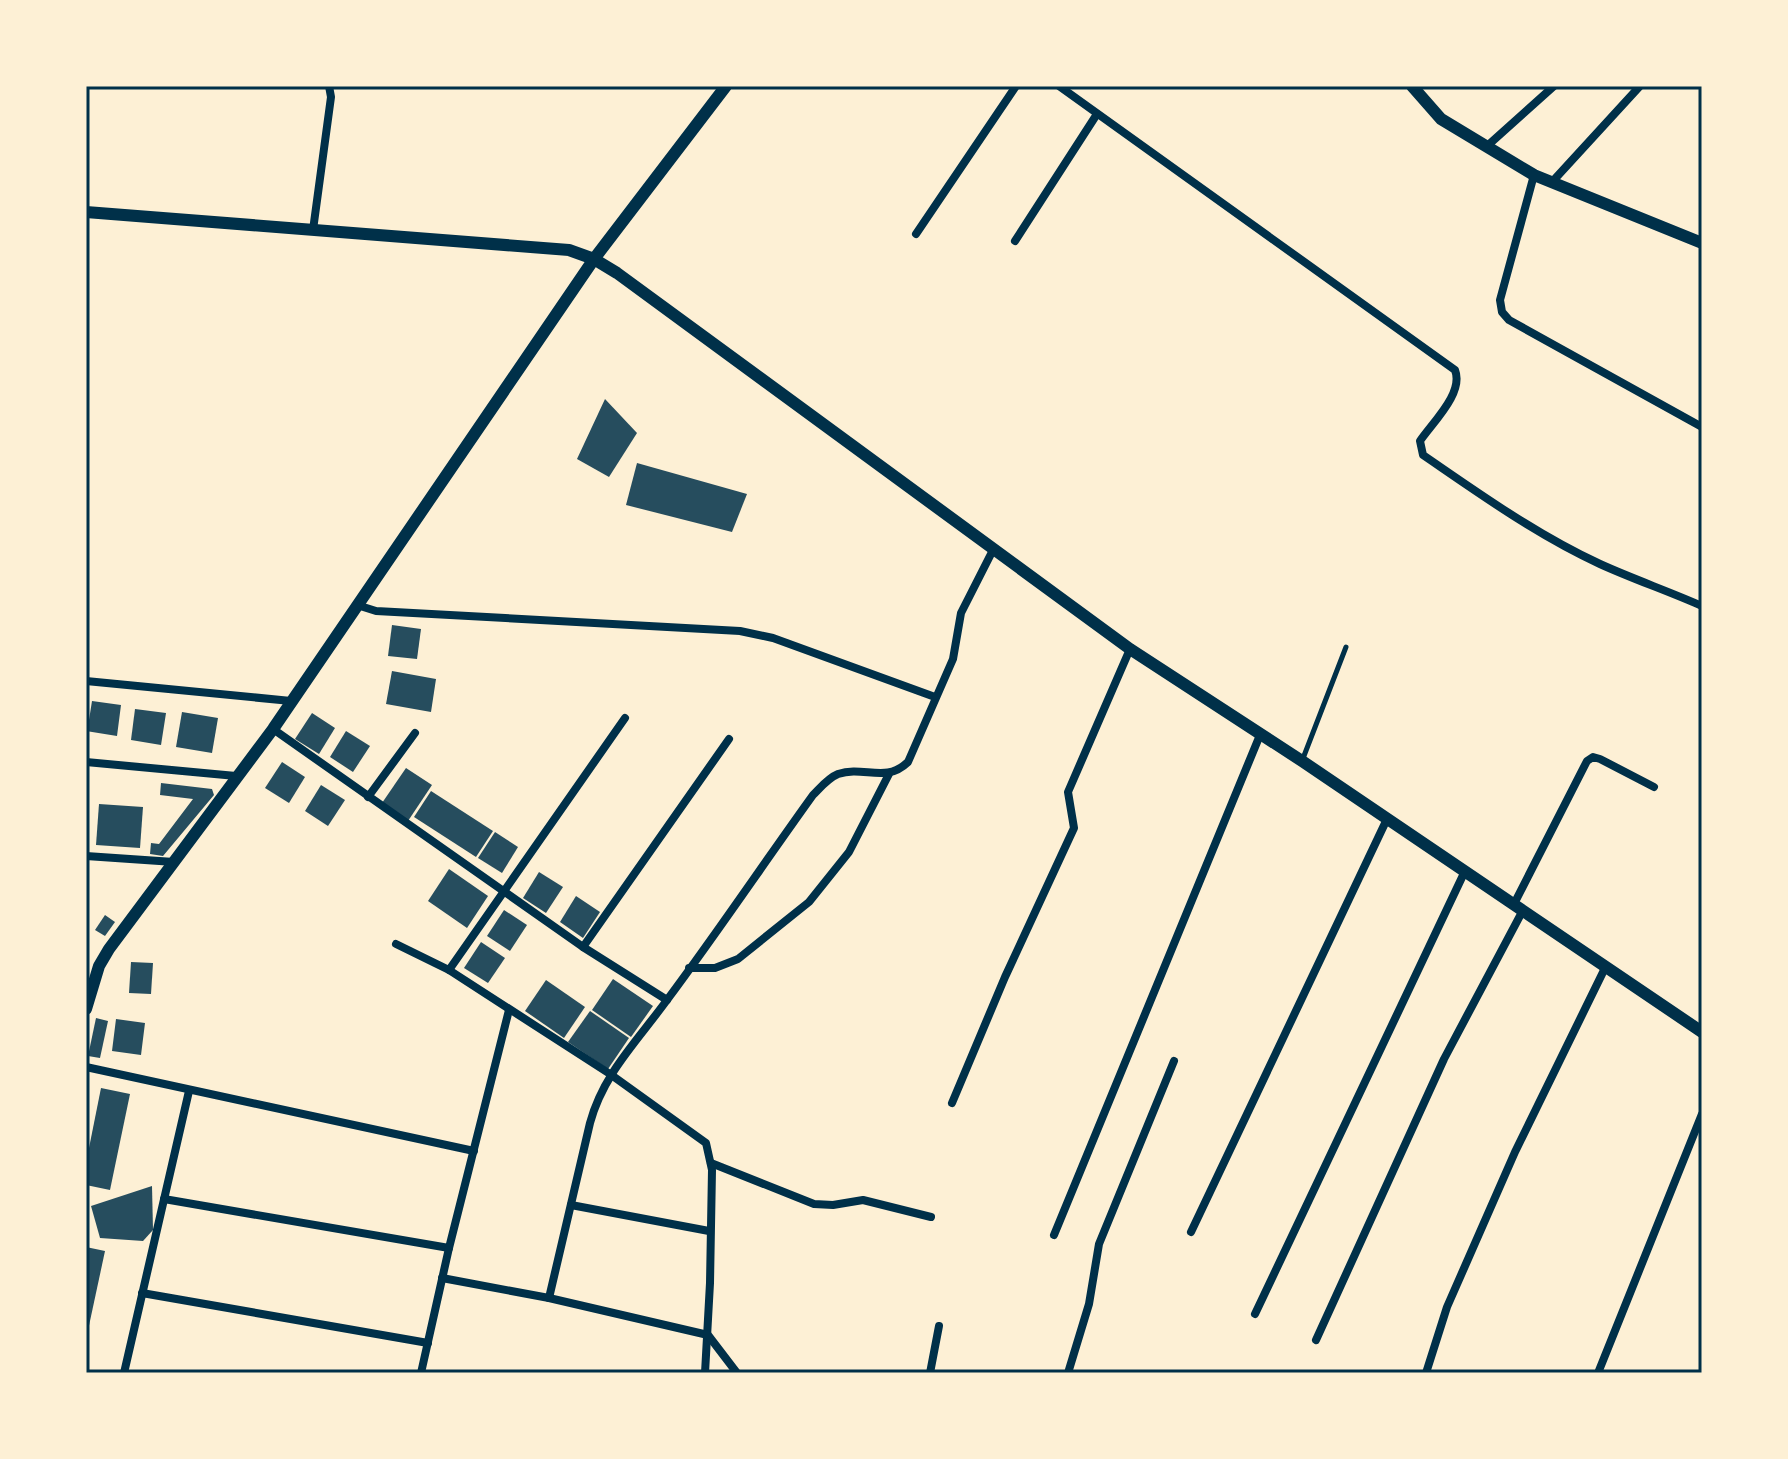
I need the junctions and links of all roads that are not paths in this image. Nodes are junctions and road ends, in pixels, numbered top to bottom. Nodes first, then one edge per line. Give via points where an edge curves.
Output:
1 (329, 86) edge
2 (726, 86) edge
3 (1016, 86) edge
4 (1059, 86) edge
5 (1412, 86) edge
6 (1554, 86) edge
7 (1640, 86) edge
8 (1097, 114) junction
9 (1486, 147) junction
10 (1534, 175) junction
11 (1552, 182) junction
12 (86, 212) edge
13 (313, 230) junction
14 (916, 234) dead end
15 (1015, 241) dead end
16 (1702, 243) edge
17 (594, 259) junction
18 (1702, 427) edge
19 (993, 550) junction
20 (357, 605) junction
21 (1702, 606) edge
22 (1346, 647) dead end
23 (1130, 649) junction
24 (86, 681) edge
25 (935, 697) junction
26 (291, 701) junction
27 (625, 718) dead end
28 (273, 729) junction
29 (415, 733) dead end
30 (1260, 735) junction
31 (729, 739) dead end
32 (1302, 761) junction
33 (86, 762) edge
34 (889, 774) junction
35 (236, 776) junction
36 (1654, 787) dead end
37 (368, 797) junction
38 (1387, 819) junction
39 (86, 856) edge
40 (174, 862) junction
41 (1465, 871) junction
42 (504, 891) junction
43 (1518, 907) junction
44 (396, 944) dead end
45 (583, 947) junction
46 (1606, 966) junction
47 (689, 968) junction
48 (449, 970) junction
49 (667, 1000) junction
50 (86, 1009) edge
51 (509, 1010) junction
52 (1702, 1032) edge
53 (1174, 1061) dead end
54 (86, 1067) edge
55 (610, 1074) junction
56 (189, 1091) junction
57 (952, 1103) dead end
58 (1702, 1114) edge
59 (474, 1151) junction
60 (711, 1163) junction
61 (164, 1199) junction
62 (571, 1205) junction
63 (931, 1217) dead end
64 (709, 1231) junction
65 (1191, 1232) dead end
66 (1054, 1235) dead end
67 (449, 1248) junction
68 (442, 1278) junction
69 (142, 1293) junction
70 (549, 1298) junction
71 (1255, 1314) dead end
72 (939, 1326) dead end
73 (708, 1335) junction
74 (1316, 1340) dead end
75 (428, 1343) junction
76 (124, 1373) edge
77 (421, 1373) edge
78 (705, 1373) edge
79 (737, 1373) edge
80 (930, 1373) edge
81 (1068, 1373) edge
82 (1426, 1373) edge
83 (1598, 1373) edge

1 - 13 street
2 - 17 street
3 - 14 street
4 - 8 street
5 - 9 street via 1441,119
6 - 9 street
7 - 11 street
8 - 15 street
8 - 21 street via 1455,370 1456,389 1420,441 1423,455 1567,547
9 - 10 street
10 - 11 street
10 - 18 street via 1500,300 1502,312
11 - 16 street
12 - 13 street
13 - 17 street via 569,250
17 - 19 street
17 - 20 street
19 - 23 street
19 - 25 street via 961,613 953,659
20 - 25 street via 376,611 740,631
20 - 26 street
22 - 32 lane
23 - 30 street
23 - 57 street via 1068,792 1074,828
24 - 26 street
25 - 34 street via 908,762
26 - 28 street
27 - 42 street
28 - 35 street
28 - 37 street
29 - 37 street
30 - 32 street
30 - 66 street
31 - 45 street
32 - 38 street
33 - 35 street
34 - 47 street via 849,852 809,902 738,959 715,968
34 - 47 street via 837,775 813,795
35 - 40 street
36 - 43 street via 1600,759 1587,761
37 - 42 street
38 - 41 street
38 - 65 street
39 - 40 street
40 - 50 street via 109,949
41 - 43 street
41 - 71 street
42 - 45 street
42 - 48 street
43 - 46 street
43 - 74 street
44 - 48 street
45 - 49 street
46 - 52 street
46 - 82 street via 1515,1152 1447,1307
47 - 49 street
48 - 51 street
49 - 55 street
51 - 55 street
51 - 59 street
53 - 81 street via 1099,1244 1089,1304
54 - 56 street
55 - 60 street via 695,1133 706,1143
55 - 62 street via 595,1105
56 - 59 street
56 - 61 street
58 - 83 street
59 - 67 street
60 - 63 street via 814,1204 863,1200
60 - 64 street
61 - 67 street
61 - 69 street
62 - 64 street
62 - 70 street
64 - 73 street
67 - 68 street
68 - 70 street
68 - 75 street
69 - 75 street
69 - 76 street
70 - 73 street
72 - 80 street
73 - 78 street
73 - 79 street
75 - 77 street

